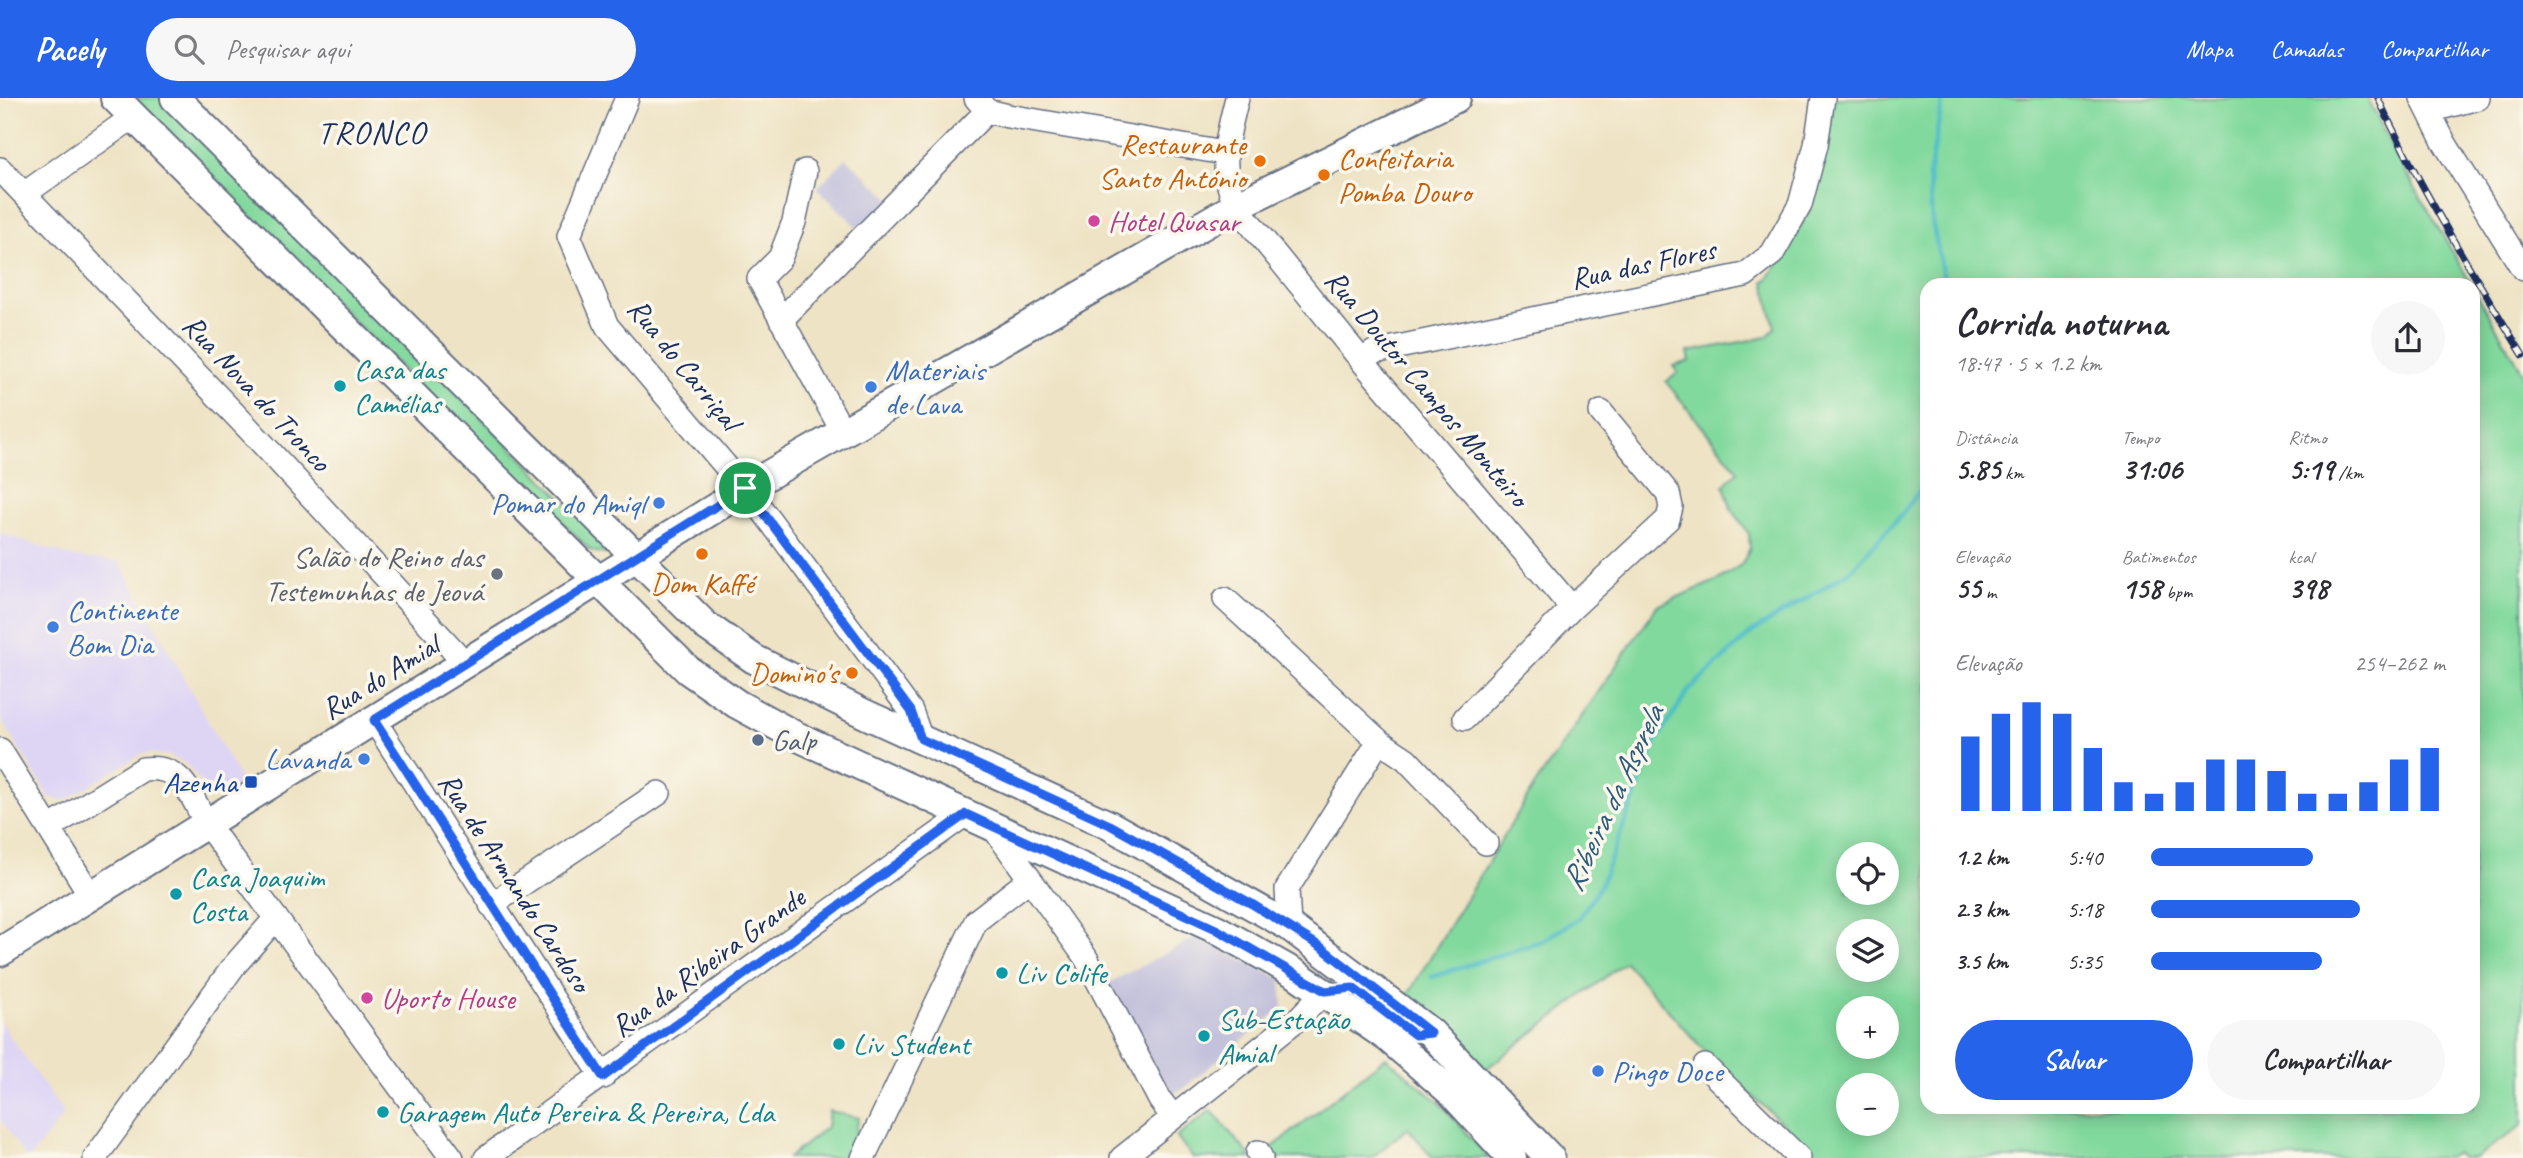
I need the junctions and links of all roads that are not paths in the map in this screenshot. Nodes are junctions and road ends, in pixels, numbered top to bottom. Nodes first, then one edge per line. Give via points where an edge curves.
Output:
1 (175, 98) edge
2 (1237, 98) edge
3 (1456, 98) edge
4 (1823, 98) edge
5 (2478, 98) edge
6 (626, 102) edge
7 (981, 104) edge
8 (2426, 105) edge
9 (124, 107) edge
10 (1223, 153) junction
11 (0, 169) edge
12 (805, 171) dead end
13 (24, 194) junction
14 (1236, 206) junction
15 (2523, 269) edge
16 (781, 320) junction
17 (1362, 362) junction
18 (1601, 412) dead end
19 (843, 432) junction
20 (745, 488) junction
21 (635, 556) junction
22 (600, 579) junction
23 (1225, 599) dead end
24 (1572, 608) junction
25 (465, 663) junction
26 (1465, 718) dead end
27 (374, 720) junction
28 (921, 739) junction
29 (1379, 741) junction
30 (0, 750) edge
31 (659, 793) dead end
32 (966, 814) junction
33 (206, 823) junction
34 (993, 827) junction
35 (49, 828) junction
36 (1486, 843) dead end
37 (1030, 879) junction
38 (1287, 889) junction
39 (91, 895) junction
40 (1252, 904) junction
41 (491, 905) junction
42 (276, 918) junction
43 (1289, 926) junction
44 (1321, 947) junction
45 (0, 952) edge
46 (1325, 991) junction
47 (1431, 1033) junction
48 (1706, 1066) dead end
49 (603, 1077) junction
50 (1173, 1117) junction
51 (450, 1157) edge
52 (95, 1158) edge
53 (486, 1158) edge
54 (863, 1158) edge
55 (1122, 1158) edge
56 (1511, 1158) edge
57 (1550, 1158) edge
58 (1799, 1158) edge

1 - 21 main road
2 - 10 street
3 - 14 main road, Rua do Amial
4 - 17 street, Rua das Flores via 1800,205 1772,254 1745,275 1374,352
5 - 8 street
6 - 20 street, Rua do Carriçal via 569,236 607,326
7 - 10 street
7 - 16 street
8 - 15 street
9 - 13 street
9 - 22 main road
10 - 14 street
11 - 13 street, Rua Nova do Tronco
12 - 16 street via 794,222 780,258 759,279
13 - 25 street, Rua Nova do Tronco
14 - 17 street, Rua Doutor Campos Monteiro
14 - 19 main road, Rua do Amial
16 - 19 street
17 - 24 street, Rua Doutor Campos Monteiro
18 - 24 street via 1668,493 1671,507 1668,519
19 - 20 main road, Rua do Amial
20 - 21 main road, Rua do Amial
20 - 28 street, Rua do Carriçal via 911,711
21 - 22 main road, Rua do Amial
21 - 28 main road via 705,625 754,659
22 - 25 main road, Rua do Amial
22 - 32 main road via 688,670 737,704
23 - 29 street
24 - 26 street
25 - 27 main road, Rua do Amial
27 - 33 main road, Rua do Amial
27 - 41 street, Rua de Armando Cardoso
28 - 40 main road via 1110,825
29 - 36 street via 1406,759
29 - 38 street
30 - 35 street
31 - 41 street
32 - 34 main road
32 - 49 street, Rua da Ribeira Grande
33 - 35 street via 179,777 160,767 143,769
33 - 39 main road, Rua do Amial
33 - 42 street
34 - 37 street
34 - 46 main road via 1216,929
35 - 39 street
37 - 50 street via 1086,958
37 - 54 street via 976,921
38 - 40 street
38 - 43 street
39 - 45 main road, Rua do Amial
40 - 43 main road
41 - 49 street, Rua de Armando Cardoso
42 - 51 street
42 - 52 street via 233,967
43 - 44 main road
44 - 46 main road via 1328,973
44 - 47 main road
46 - 47 main road via 1353,988 1415,1035
46 - 50 street via 1300,1017
46 - 56 main road via 1452,1093
47 - 57 main road
48 - 58 street
49 - 53 street, Rua da Ribeira Grande
50 - 55 street

